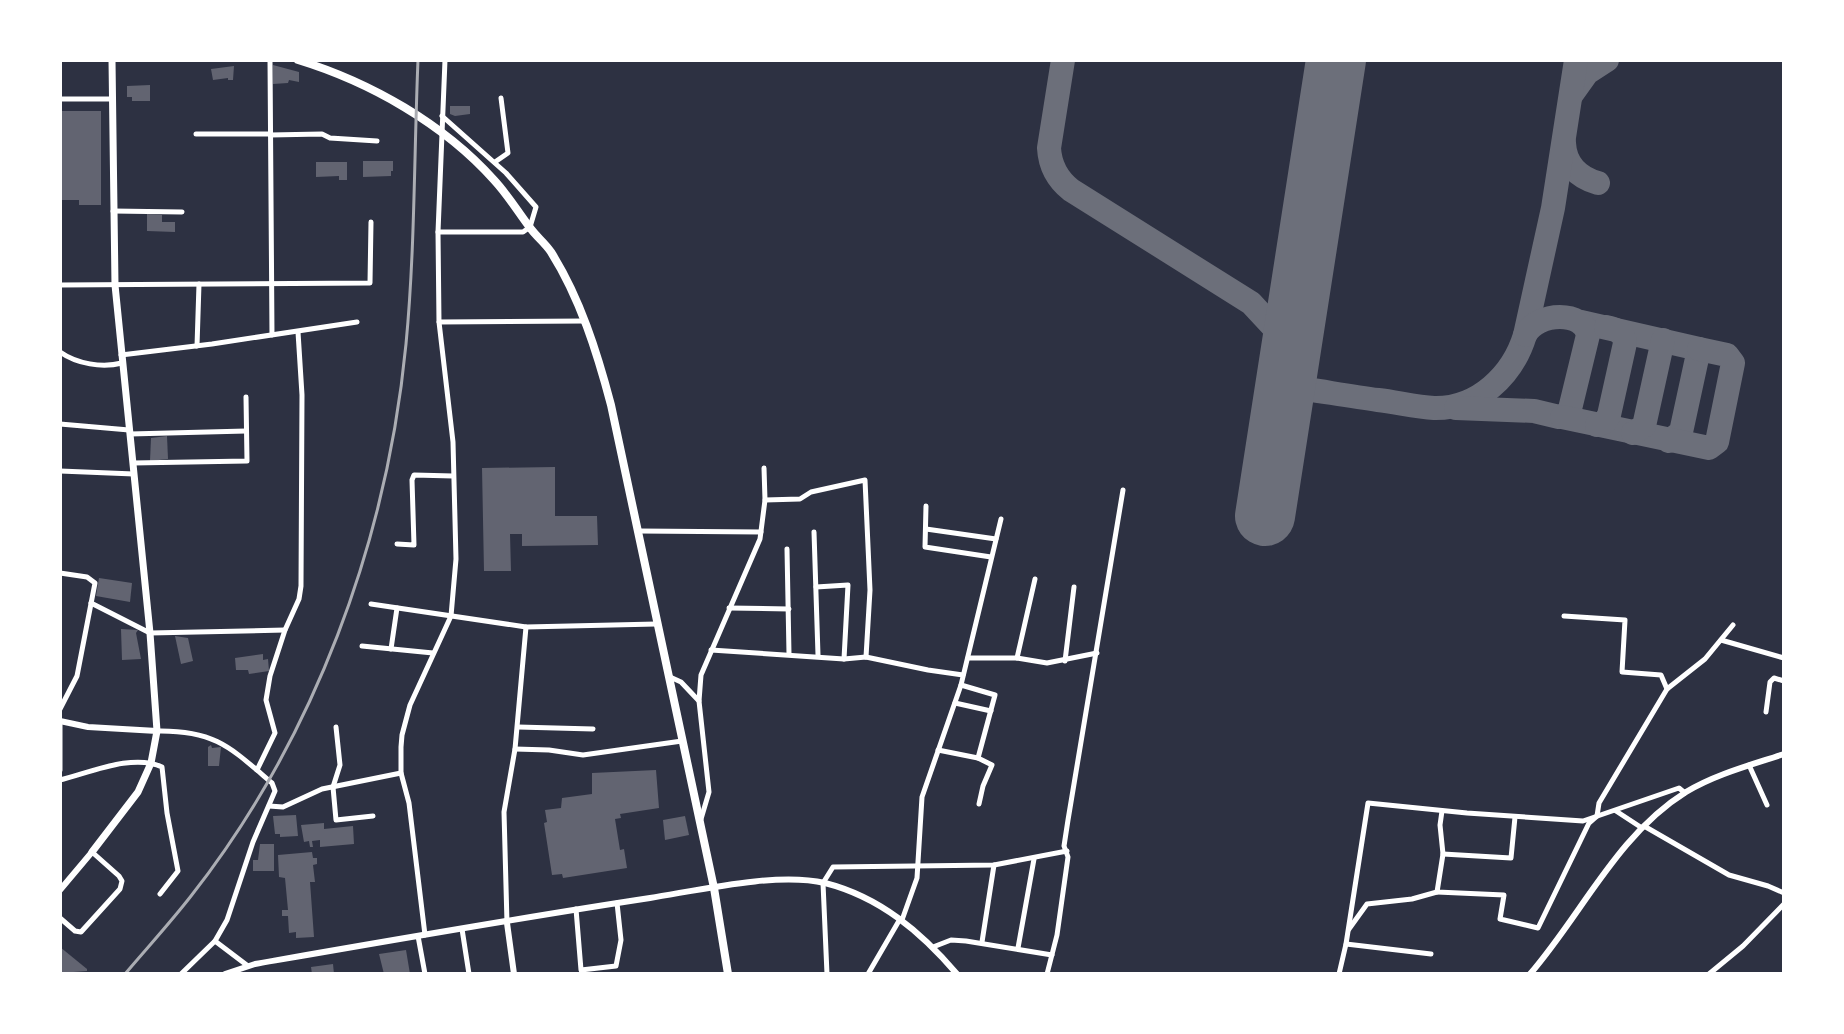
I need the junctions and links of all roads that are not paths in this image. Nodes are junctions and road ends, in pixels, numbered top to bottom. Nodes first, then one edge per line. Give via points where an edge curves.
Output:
1 (112, 60) edge
2 (270, 60) edge
3 (298, 60) edge
4 (445, 60) edge
5 (501, 98) dead end
6 (60, 99) edge
7 (113, 99) junction
8 (442, 116) junction
9 (196, 134) dead end
10 (270, 134) junction
11 (377, 141) dead end
12 (495, 162) junction
13 (113, 211) junction
14 (182, 212) dead end
15 (371, 222) dead end
16 (530, 227) junction
17 (438, 232) junction
18 (199, 284) junction
19 (272, 284) junction
20 (60, 285) edge
21 (115, 285) junction
22 (585, 321) junction
23 (357, 322) dead end
24 (439, 322) junction
25 (298, 332) junction
26 (272, 335) junction
27 (197, 346) junction
28 (60, 352) edge
29 (122, 359) junction
30 (246, 397) dead end
31 (60, 424) edge
32 (246, 431) junction
33 (130, 432) junction
34 (133, 463) junction
35 (764, 468) dead end
36 (60, 471) edge
37 (134, 474) junction
38 (454, 476) junction
39 (1123, 490) dead end
40 (765, 500) junction
41 (926, 506) dead end
42 (1001, 519) dead end
43 (926, 529) junction
44 (638, 531) junction
45 (761, 532) junction
46 (814, 532) dead end
47 (996, 539) junction
48 (397, 544) dead end
49 (787, 549) dead end
50 (991, 557) junction
51 (60, 573) edge
52 (1035, 579) dead end
53 (816, 587) junction
54 (1074, 587) dead end
55 (91, 603) junction
56 (371, 604) dead end
57 (397, 608) junction
58 (729, 608) junction
59 (789, 609) junction
60 (451, 616) junction
61 (1564, 616) dead end
62 (656, 624) junction
63 (1733, 625) dead end
64 (526, 627) junction
65 (285, 630) junction
66 (150, 633) junction
67 (1721, 640) junction
68 (362, 646) dead end
69 (391, 649) junction
70 (711, 650) junction
71 (433, 653) junction
72 (1097, 653) junction
73 (789, 654) junction
74 (818, 655) junction
75 (866, 657) junction
76 (968, 658) junction
77 (1017, 658) junction
78 (1784, 658) edge
79 (844, 659) junction
80 (1065, 661) junction
81 (963, 675) junction
82 (668, 677) junction
83 (1784, 681) edge
84 (961, 685) junction
85 (1667, 689) junction
86 (699, 701) junction
87 (955, 703) junction
88 (60, 709) edge
89 (991, 711) junction
90 (1766, 712) dead end
91 (60, 722) edge
92 (336, 727) dead end
93 (518, 727) junction
94 (593, 729) dead end
95 (157, 731) junction
96 (682, 741) junction
97 (515, 749) junction
98 (938, 750) junction
99 (1784, 754) edge
100 (978, 758) junction
101 (151, 763) junction
102 (1749, 765) junction
103 (60, 770) edge
104 (257, 770) junction
105 (401, 773) junction
106 (60, 780) edge
107 (333, 787) junction
108 (1685, 793) junction
109 (979, 804) dead end
110 (1767, 805) dead end
111 (269, 806) junction
112 (1442, 811) junction
113 (1616, 811) junction
114 (373, 816) dead end
115 (1597, 816) junction
116 (1515, 817) junction
117 (700, 824) junction
118 (1643, 827) junction
119 (1067, 851) junction
120 (92, 852) junction
121 (1443, 854) junction
122 (1034, 858) junction
123 (994, 865) junction
124 (919, 867) junction
125 (823, 883) junction
126 (714, 888) junction
127 (60, 890) edge
128 (1437, 892) junction
129 (1784, 893) edge
130 (160, 894) dead end
131 (617, 903) junction
132 (1784, 904) edge
133 (576, 909) junction
134 (60, 918) edge
135 (901, 920) junction
136 (507, 923) junction
137 (462, 929) junction
138 (1349, 930) junction
139 (421, 935) junction
140 (215, 941) junction
141 (982, 942) junction
142 (1346, 944) junction
143 (933, 947) junction
144 (1018, 948) junction
145 (1431, 954) dead end
146 (1052, 955) junction
147 (248, 966) junction
148 (728, 971) edge
149 (181, 974) edge
150 (225, 974) edge
151 (425, 974) edge
152 (469, 974) edge
153 (514, 974) edge
154 (719, 974) edge
155 (827, 974) edge
156 (868, 974) edge
157 (957, 974) edge
158 (1047, 974) edge
159 (1339, 974) edge
160 (1530, 974) edge
161 (1709, 974) edge

1 - 7 main road
2 - 10 street
3 - 16 main road via 396,102 445,137 491,177
4 - 8 street
5 - 12 street via 508,153
6 - 7 street
7 - 13 main road
8 - 12 street
8 - 17 street
9 - 10 street
10 - 11 street
10 - 19 street
12 - 16 street via 536,207
13 - 14 street
13 - 21 main road
15 - 19 street via 370,283
16 - 17 street via 523,232
16 - 22 main road via 550,251
17 - 24 street
18 - 19 street
18 - 21 street
18 - 27 street
19 - 26 street
20 - 21 street
21 - 29 main road
22 - 24 street
22 - 44 main road via 611,405
23 - 25 street
24 - 38 street
25 - 26 street
25 - 65 street via 301,586
26 - 27 street
27 - 29 street
28 - 29 street via 76,361 109,366
29 - 33 main road
30 - 32 street
31 - 33 street
32 - 33 street
32 - 34 street via 247,461
33 - 34 main road
34 - 37 main road
35 - 40 street
36 - 37 street
37 - 66 main road
38 - 48 street via 414,475 414,545
38 - 60 street
39 - 72 street
40 - 45 street
40 - 75 street via 800,499 865,480 870,590
41 - 43 street
42 - 47 street
43 - 47 street
43 - 50 street via 925,547
44 - 45 street
44 - 62 main road
45 - 58 street
46 - 53 street
47 - 50 street
49 - 59 street
50 - 76 street
51 - 55 street via 95,583
52 - 77 street
53 - 74 street
53 - 79 street via 848,585
54 - 80 street
55 - 66 street
55 - 88 street via 77,676
56 - 57 street
57 - 60 street
57 - 69 street
58 - 59 street
58 - 70 street
59 - 73 street
60 - 64 street
60 - 71 street
61 - 85 street via 1625,620 1622,672 1661,675
62 - 64 street
62 - 82 main road
63 - 67 street
64 - 93 street
65 - 66 street
65 - 104 street via 266,700 275,733
66 - 95 main road
67 - 78 street
67 - 85 street
68 - 69 street
69 - 71 street
70 - 73 street
70 - 86 street via 701,675
71 - 105 street via 404,722
72 - 80 street
72 - 119 street
73 - 74 street
74 - 79 street
75 - 79 street
75 - 81 street
76 - 77 street
76 - 81 street
77 - 80 street
81 - 84 street
82 - 86 street via 681,682
82 - 96 main road
83 - 90 street via 1770,682
84 - 87 street
84 - 89 street via 995,695
85 - 115 street via 1599,803
86 - 117 street via 709,792
87 - 89 street
87 - 98 street
89 - 100 street
91 - 95 street
91 - 103 street
92 - 107 street via 340,765
93 - 94 street
93 - 97 street
95 - 101 main road
95 - 104 street via 215,740
96 - 97 street via 583,755
96 - 117 main road
97 - 136 street via 504,812
98 - 100 street
98 - 124 street via 920,807
99 - 102 street
100 - 109 street via 992,765
101 - 106 street
101 - 120 main road via 129,807
101 - 130 street via 162,767 178,871
102 - 108 street
102 - 110 street
104 - 111 street via 275,791
105 - 107 street
105 - 139 street via 411,817
107 - 111 street via 283,807
107 - 114 street via 336,820
108 - 113 street via 1679,788
108 - 118 street
111 - 140 street
112 - 116 street
112 - 121 street
112 - 138 street via 1368,803
113 - 115 street
113 - 118 street
115 - 116 street via 1583,821
115 - 128 street via 1538,928 1500,919 1504,895
116 - 121 street via 1511,858
117 - 126 main road
118 - 129 street via 1729,875
118 - 160 street
119 - 122 street
119 - 146 street
120 - 127 street
120 - 134 street via 119,876 120,889 81,932
121 - 128 street
122 - 123 street
122 - 144 street
123 - 124 street
123 - 141 street
124 - 125 street via 833,867
124 - 135 street
125 - 126 street via 769,881
125 - 135 street via 863,896
125 - 155 street
126 - 131 street
126 - 148 main road
128 - 138 street via 1367,904
131 - 133 street
131 - 133 street via 621,940 616,966 581,970
132 - 161 street
133 - 136 street
135 - 143 street
135 - 156 street
136 - 137 street
136 - 153 street
137 - 139 street
137 - 152 street
138 - 142 street
139 - 147 street
139 - 151 street
140 - 147 street
140 - 149 street
141 - 143 street via 951,940
141 - 144 street
142 - 145 street
142 - 159 street
143 - 157 street
144 - 146 street
146 - 158 street
147 - 150 street
148 - 154 street

